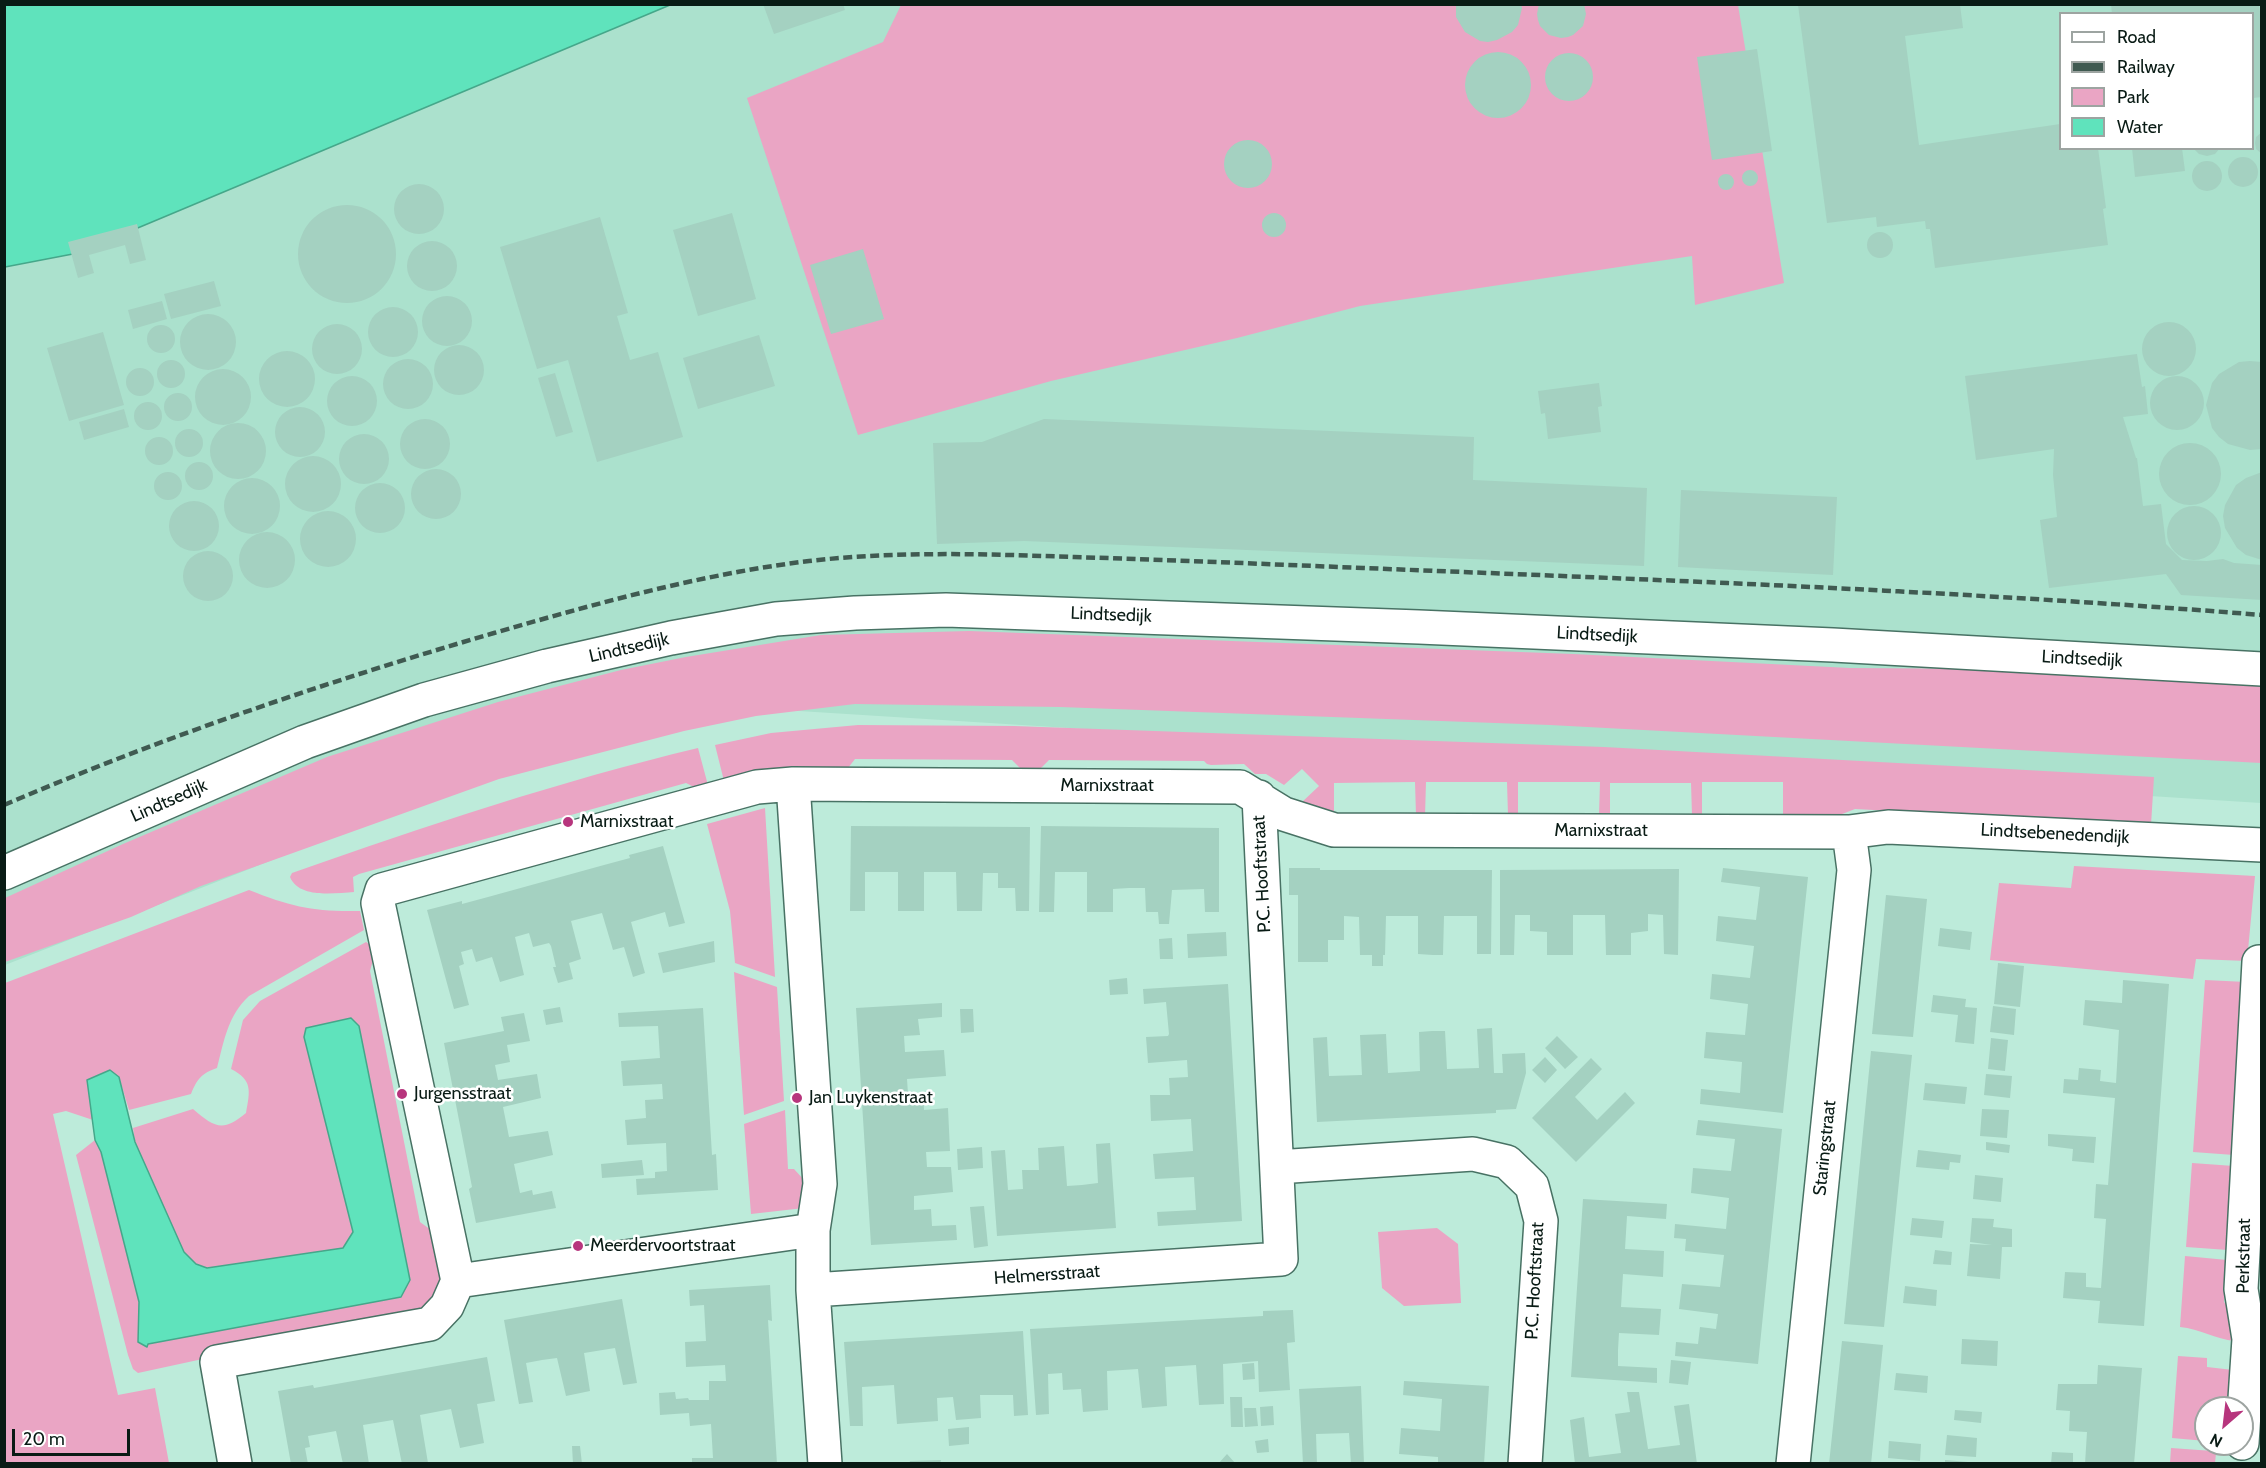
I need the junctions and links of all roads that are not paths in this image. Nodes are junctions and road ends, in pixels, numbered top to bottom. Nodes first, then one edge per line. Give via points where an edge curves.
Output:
1 (2262, 669) edge
2 (794, 784) junction
3 (1259, 797) junction
4 (1850, 832) junction
5 (2262, 845) edge
6 (4, 873) edge
7 (2259, 962) dead end
8 (1277, 1167) junction
9 (813, 1230) junction
10 (1281, 1259) joint
11 (458, 1281) junction
12 (813, 1290) junction
13 (2255, 1339) edge
14 (2248, 1396) edge
15 (235, 1464) edge
16 (825, 1464) edge
17 (1525, 1464) edge
18 (1793, 1464) edge

1 - 6 street, Lindtsedijk via 1822,645 946,609 776,619 558,664 424,700 305,742
2 - 3 street, Marnixstraat via 1221,786 1240,787
2 - 9 street via 820,1184
2 - 11 street, Marnixstraat via 757,787 382,890 378,903
3 - 4 street, Marnixstraat via 1284,814 1334,830
3 - 8 street, P.C. Hooftstraat
4 - 5 street, Lindtsebenedendijk via 1888,827
4 - 18 street, Staringstraat via 1854,870
7 - 13 street, Perkstraat via 2241,1289
8 - 10 street, P.C. Hooftstraat
8 - 17 street, P.C. Hooftstraat via 1473,1154 1507,1162 1532,1186 1540,1221
9 - 11 street
9 - 12 street
10 - 12 street, Helmersstraat
11 - 15 street via 447,1306 430,1324 216,1362
12 - 16 street
13 - 14 street, Perkstraat

